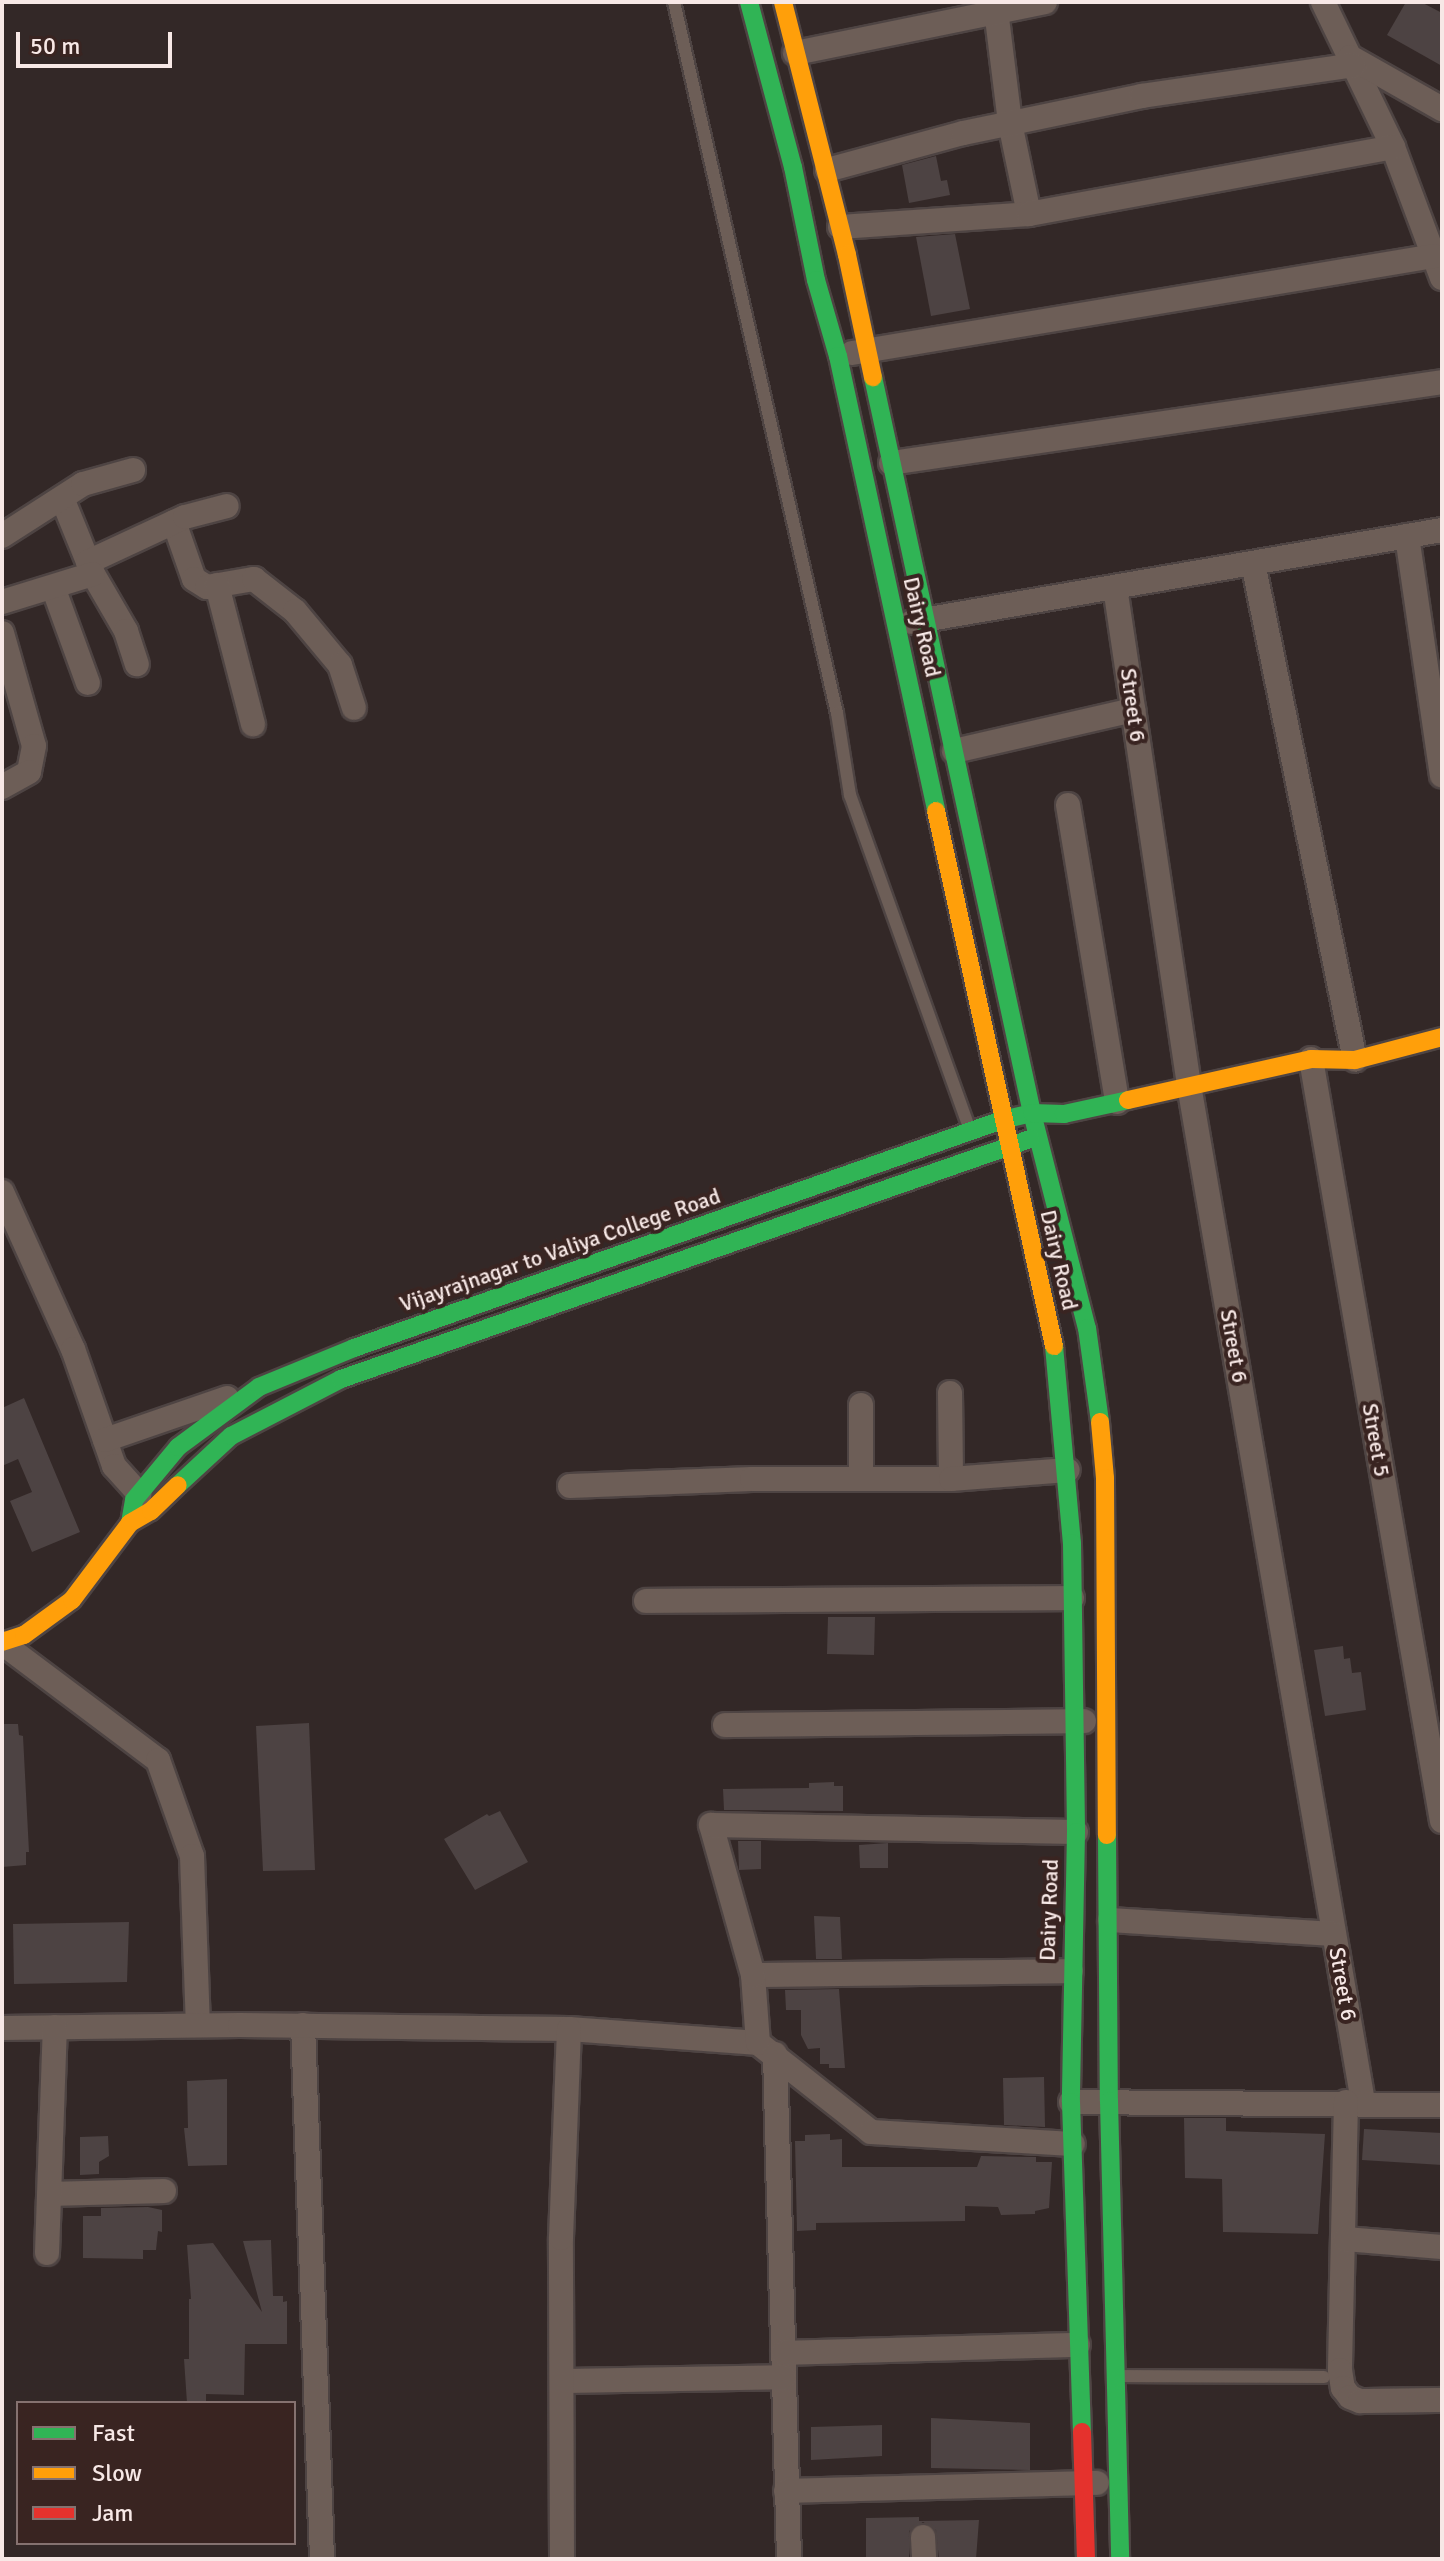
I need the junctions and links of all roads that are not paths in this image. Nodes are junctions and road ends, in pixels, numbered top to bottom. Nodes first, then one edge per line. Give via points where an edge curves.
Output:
1 (674, 2) edge
2 (749, 2) edge
3 (783, 2) edge
4 (1045, 2) edge
5 (1323, 2) edge
6 (996, 10) junction
7 (795, 53) junction
8 (1352, 61) junction
9 (1442, 109) edge
10 (1010, 123) junction
11 (1393, 147) junction
12 (827, 170) junction
13 (1029, 214) junction
14 (840, 227) junction
15 (1438, 267) edge
16 (867, 350) junction
17 (838, 356) junction
18 (1442, 382) edge
19 (891, 463) junction
20 (133, 470) dead end
21 (62, 498) junction
22 (227, 506) dead end
23 (174, 522) junction
24 (1442, 530) edge
25 (2, 536) edge
26 (1407, 536) junction
27 (1253, 563) junction
28 (90, 568) junction
29 (217, 585) junction
30 (53, 587) junction
31 (1115, 587) junction
32 (2, 602) edge
33 (926, 621) junction
34 (898, 624) junction
35 (2, 633) edge
36 (137, 664) dead end
37 (88, 683) dead end
38 (354, 708) dead end
39 (1133, 710) junction
40 (253, 724) dead end
41 (954, 751) junction
42 (1442, 775) edge
43 (2, 787) edge
44 (1068, 805) dead end
45 (1442, 1037) edge
46 (1311, 1059) junction
47 (1355, 1060) junction
48 (1189, 1085) junction
49 (1117, 1102) junction
50 (1032, 1113) junction
51 (1064, 1114) junction
52 (1002, 1120) junction
53 (970, 1131) junction
54 (1038, 1137) junction
55 (1008, 1146) junction
56 (2, 1192) edge
57 (259, 1387) junction
58 (950, 1393) dead end
59 (861, 1405) dead end
60 (105, 1440) junction
61 (1068, 1470) junction
62 (861, 1479) junction
63 (951, 1479) junction
64 (570, 1486) dead end
65 (139, 1494) junction
66 (130, 1523) junction
67 (1072, 1598) junction
68 (646, 1601) dead end
69 (2, 1642) edge
70 (1107, 1719) junction
71 (1072, 1722) junction
72 (725, 1725) dead end
73 (1442, 1821) edge
74 (1076, 1832) junction
75 (1110, 1920) junction
76 (1334, 1934) junction
77 (1071, 1971) junction
78 (753, 1975) junction
79 (198, 2025) junction
80 (303, 2025) junction
81 (55, 2027) junction
82 (2, 2028) edge
83 (569, 2029) junction
84 (766, 2048) junction
85 (1109, 2101) junction
86 (1071, 2102) junction
87 (1354, 2102) junction
88 (1442, 2105) edge
89 (1073, 2144) junction
90 (164, 2191) dead end
91 (50, 2194) junction
92 (1345, 2239) junction
93 (1442, 2247) edge
94 (47, 2253) dead end
95 (1078, 2345) junction
96 (784, 2365) junction
97 (1114, 2376) junction
98 (1324, 2377) dead end
99 (563, 2381) junction
100 (1442, 2400) edge
101 (1115, 2481) junction
102 (1081, 2484) junction
103 (786, 2491) junction
104 (322, 2559) edge
105 (562, 2559) edge
106 (789, 2559) edge
107 (1086, 2559) edge
108 (1120, 2559) edge

1 - 53 lane via 837,713 850,795
2 - 17 main road, Dairy Road
3 - 7 main road, Dairy Road
4 - 6 street
5 - 8 street
6 - 7 street
6 - 10 street
7 - 12 main road, Dairy Road
8 - 9 street
8 - 10 street
8 - 11 street
10 - 12 street
10 - 13 street
11 - 13 street
11 - 15 street
12 - 14 main road, Dairy Road
13 - 14 street
14 - 16 main road, Dairy Road
15 - 16 street
16 - 17 street
16 - 19 main road, Dairy Road
17 - 34 main road, Dairy Road
18 - 19 street
19 - 33 main road, Dairy Road
20 - 21 street via 83,484
21 - 25 street
21 - 28 street
22 - 23 street
23 - 28 street
23 - 29 street via 194,579 207,587
24 - 26 street
26 - 27 street
26 - 42 street
27 - 31 street
27 - 47 street
28 - 30 street
28 - 36 street via 126,631
29 - 38 street via 254,579 295,611 340,665
29 - 40 street
30 - 32 street
30 - 37 street
31 - 33 street
31 - 39 street, Street 6
33 - 34 street
33 - 41 main road, Dairy Road
34 - 52 main road, Dairy Road
35 - 43 street via 34,746 29,772
39 - 41 street
39 - 48 street, Street 6
41 - 50 main road, Dairy Road
44 - 49 street
45 - 47 main road, Vijayrajnagar to Valiya College Road
46 - 47 main road, Vijayrajnagar to Valiya College Road
46 - 48 main road, Vijayrajnagar to Valiya College Road
46 - 73 street, Street 5
48 - 49 main road, Vijayrajnagar to Valiya College Road
48 - 76 street, Street 6
49 - 51 main road, Vijayrajnagar to Valiya College Road
50 - 51 main road, Vijayrajnagar to Valiya College Road
50 - 52 main road, Vijayrajnagar to Valiya College Road
50 - 54 main road, Dairy Road
51 - 54 main road, Vijayrajnagar to Valiya College Road
52 - 53 main road, Vijayrajnagar to Valiya College Road
52 - 55 main road, Dairy Road
53 - 57 main road, Vijayrajnagar to Valiya College Road via 354,1348
54 - 55 main road, Vijayrajnagar to Valiya College Road
54 - 70 main road, Dairy Road via 1087,1328 1098,1398 1105,1478
55 - 61 main road, Dairy Road via 1053,1339
55 - 66 main road, Vijayrajnagar to Valiya College Road via 341,1379 231,1436 151,1511
56 - 60 street via 73,1349
57 - 60 street
57 - 65 main road, Vijayrajnagar to Valiya College Road via 178,1447
58 - 63 street
59 - 62 street
60 - 65 street via 114,1466
61 - 63 street
61 - 67 main road, Dairy Road
62 - 63 street
62 - 64 street
65 - 66 main road, Vijayrajnagar to Valiya College Road
66 - 69 main road, Vijayrajnagar to Valiya College Road via 72,1600 24,1635
67 - 68 street
67 - 71 main road, Dairy Road
69 - 79 street via 158,1760 192,1856
70 - 71 street
70 - 75 main road, Dairy Road
71 - 72 street
71 - 74 main road, Dairy Road
74 - 77 main road, Dairy Road
74 - 78 street via 711,1825
75 - 76 street
75 - 85 main road, Dairy Road
76 - 87 street, Street 6
77 - 78 street
77 - 86 main road, Dairy Road
78 - 84 street
79 - 80 street
79 - 81 street
80 - 83 street
80 - 104 street
81 - 82 street
81 - 91 street
83 - 84 street
83 - 99 street via 561,2238
84 - 89 street via 871,2132
84 - 96 street
85 - 86 street
85 - 87 street
85 - 97 main road, Dairy Road
86 - 89 main road, Dairy Road
87 - 88 street
87 - 92 street, Street 6
89 - 95 main road, Dairy Road
90 - 91 street
91 - 94 street
92 - 93 street
92 - 100 street, Street 6 via 1343,2388 1360,2401
95 - 96 street
95 - 102 main road, Dairy Road
96 - 99 street
96 - 103 street
97 - 98 lane
97 - 101 main road, Dairy Road
99 - 105 street
101 - 102 street
101 - 108 main road, Dairy Road
102 - 103 street
102 - 107 main road, Dairy Road
103 - 106 street

